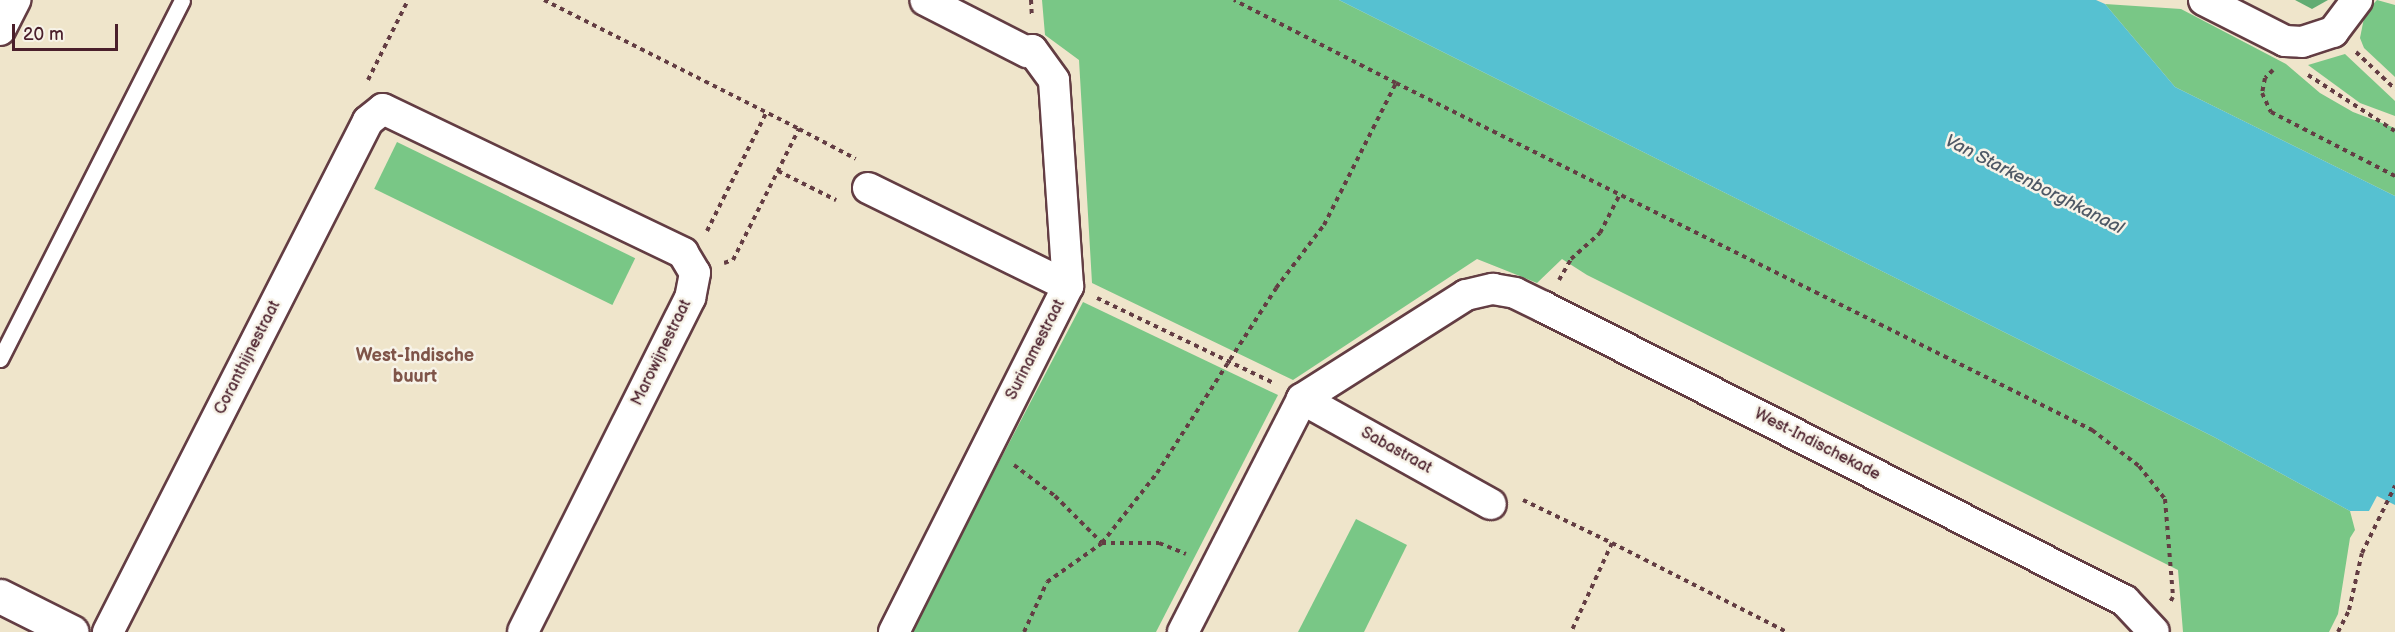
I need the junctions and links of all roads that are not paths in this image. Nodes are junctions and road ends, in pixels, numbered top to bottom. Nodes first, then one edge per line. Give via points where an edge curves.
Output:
1 (15, 0) edge
2 (182, 0) edge
3 (925, 0) edge
4 (2204, 0) edge
5 (2357, 0) edge
6 (0, 30) edge
7 (868, 188) road end
8 (695, 273) joint
9 (1068, 286) junction
10 (0, 359) edge
11 (1302, 399) junction
12 (1491, 504) road end
13 (0, 596) edge
14 (2154, 630) edge
15 (72, 632) edge
16 (108, 632) edge
17 (522, 632) edge
18 (894, 632) edge
19 (1183, 632) edge

1 - 6 street
2 - 10 lane
3 - 9 street, Surinamestraat via 1027,52 1032,50 1054,80
4 - 5 street via 2282,54 2339,27
7 - 9 street
8 - 16 street, Coranthijnestraat via 683,253 405,116 383,109 368,121
8 - 17 street, Marowijnestraat via 690,298
9 - 18 street, Surinamestraat
11 - 12 street, Sabastraat
11 - 14 street, West-Indischekade via 1466,295 1504,291 1544,307 2125,601
11 - 19 street
13 - 15 street

